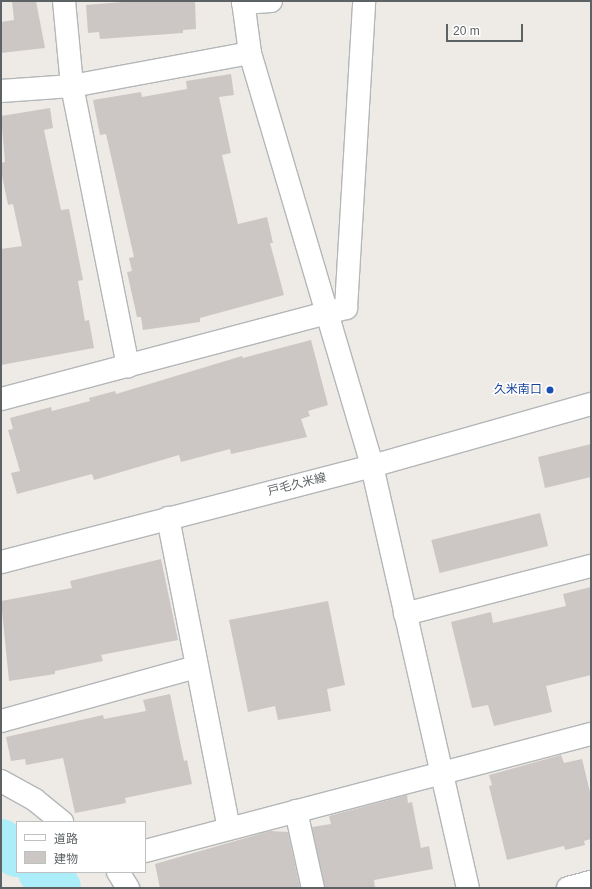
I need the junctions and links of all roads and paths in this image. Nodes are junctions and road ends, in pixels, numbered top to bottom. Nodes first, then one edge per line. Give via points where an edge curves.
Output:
1 (64, 1) edge
2 (271, 1) edge
3 (364, 1) edge
4 (243, 2) edge
5 (250, 53) junction
6 (72, 86) junction
7 (1, 92) edge
8 (327, 314) junction
9 (128, 366) junction
10 (1, 399) edge
11 (591, 404) edge
12 (372, 466) junction
13 (168, 518) junction
14 (1, 562) edge
15 (591, 566) edge
16 (405, 614) junction
17 (196, 667) junction
18 (1, 721) edge
19 (591, 734) edge
20 (442, 773) junction
21 (1, 781) edge
22 (296, 811) junction
23 (61, 821) edge
24 (229, 828) junction
25 (146, 851) edge
26 (119, 873) edge
27 (591, 882) edge
28 (128, 888) edge
29 (313, 888) edge
30 (468, 888) edge
31 (568, 888) edge

1 - 6 street
2 - 4 street
3 - 8 street via 346,308
4 - 5 street
5 - 6 street
5 - 8 street
6 - 7 street
6 - 9 street
8 - 9 street
8 - 12 street
9 - 10 street
11 - 12 street, 戸毛久米線
12 - 13 street, 戸毛久米線
12 - 16 street
13 - 14 street, 戸毛久米線
13 - 17 street
15 - 16 street
16 - 20 street
17 - 18 street
17 - 24 street
19 - 20 street
20 - 22 street
20 - 30 street
21 - 23 street via 35,800
22 - 24 street
22 - 29 street
24 - 25 street
26 - 28 street
27 - 31 street

